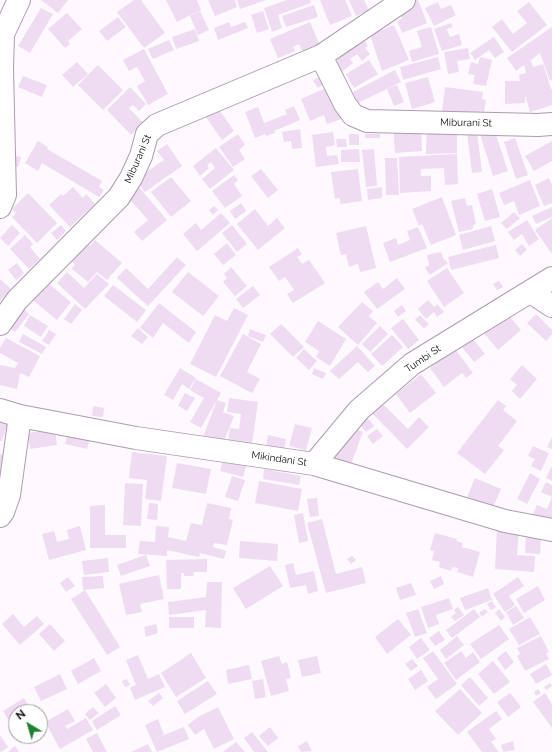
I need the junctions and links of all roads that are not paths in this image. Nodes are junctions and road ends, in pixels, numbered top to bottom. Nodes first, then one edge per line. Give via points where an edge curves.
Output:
1 (19, 0) edge
2 (404, 0) edge
3 (321, 56) junction
4 (552, 124) edge
5 (0, 207) edge
6 (552, 278) edge
7 (531, 292) junction
8 (552, 306) edge
9 (0, 324) edge
10 (10, 413) edge
11 (314, 464) junction
12 (0, 516) edge
13 (552, 530) edge

1 - 5 street via 3,34 5,196
2 - 3 street, Miburani St
3 - 4 street, Miburani St via 353,115 367,121
3 - 9 street, Miburani St via 156,125 147,134 131,178 119,197 17,300
6 - 7 street, Tumbi St
7 - 8 street
7 - 11 street, Tumbi St via 412,364 359,410
10 - 11 street, Mikindani St via 136,438
10 - 12 street via 9,495
11 - 13 street, Mikindani St via 505,521

